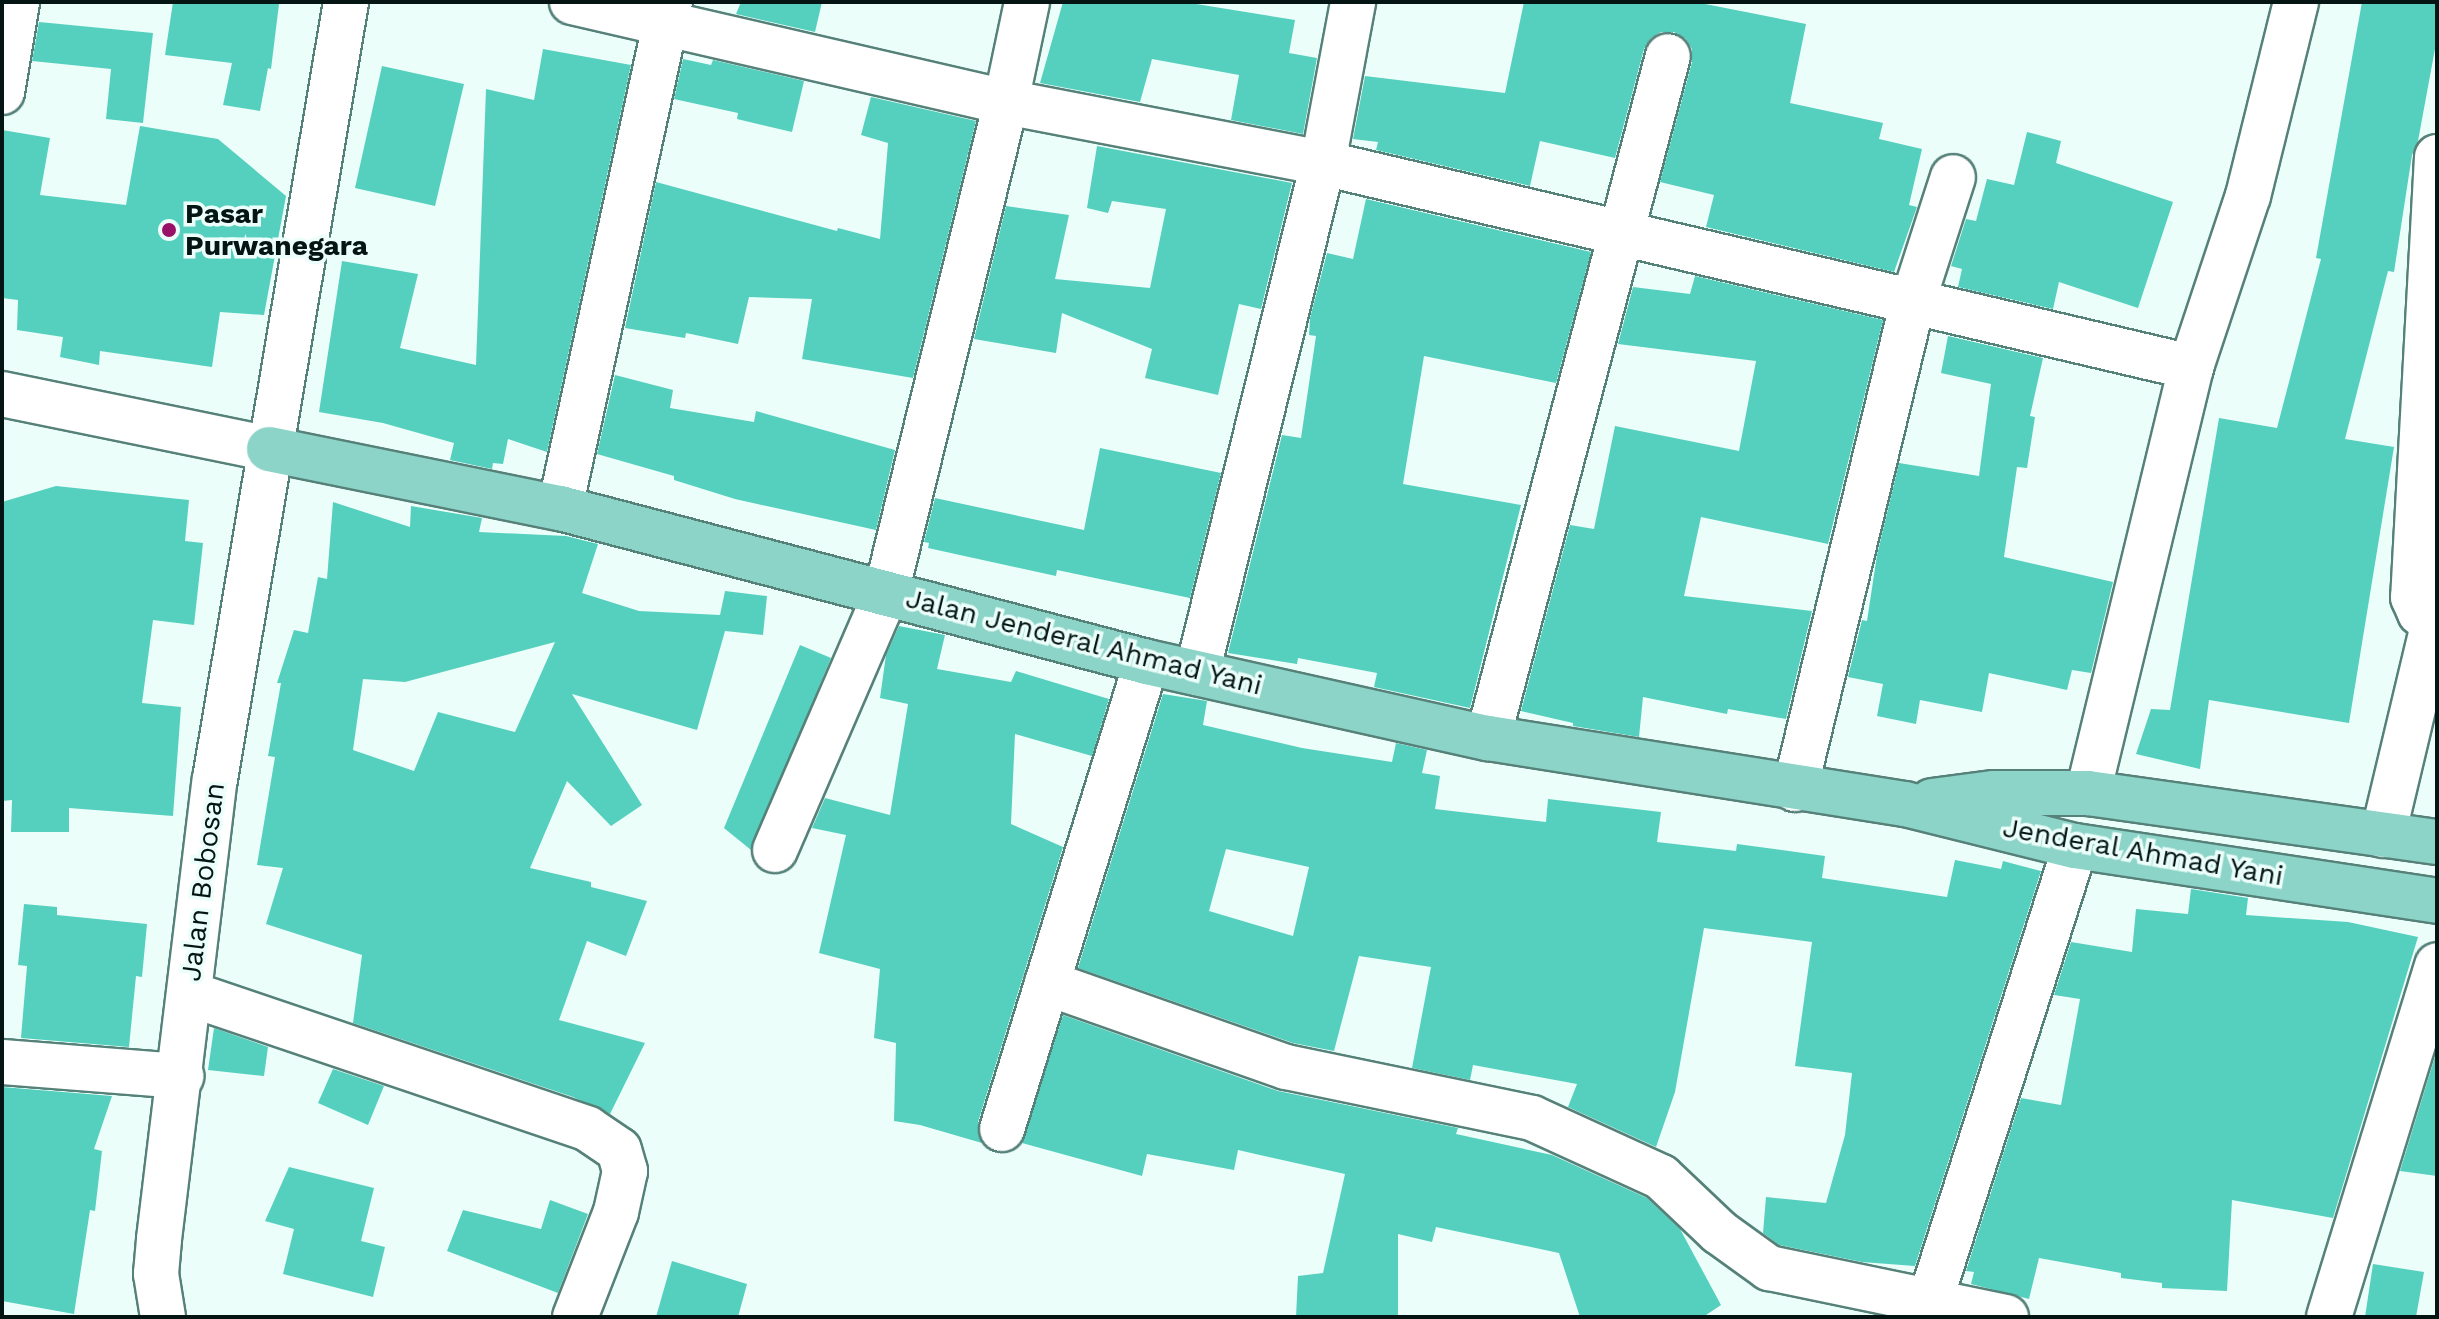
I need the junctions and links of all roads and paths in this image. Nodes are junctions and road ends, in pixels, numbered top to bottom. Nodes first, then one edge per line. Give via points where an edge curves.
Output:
1 (17, 2) edge
2 (346, 2) edge
3 (572, 2) edge
4 (1027, 2) edge
5 (1353, 2) edge
6 (2296, 2) edge
7 (667, 13) edge
8 (1668, 56) dead end
9 (2, 92) edge
10 (1006, 102) junction
11 (2437, 157) edge
12 (1323, 163) junction
13 (1953, 177) dead end
14 (1624, 231) junction
15 (1913, 301) junction
16 (2191, 367) junction
17 (2, 394) edge
18 (269, 449) junction
19 (560, 508) junction
20 (886, 593) junction
21 (2435, 625) edge
22 (1147, 662) junction
23 (1197, 673) junction
24 (1488, 738) junction
25 (1795, 789) junction
26 (2088, 793) junction
27 (1905, 804) junction
28 (2383, 835) junction
29 (2437, 842) edge
30 (2075, 846) junction
31 (775, 850) dead end
32 (2437, 901) edge
33 (2437, 965) edge
34 (1047, 983) junction
35 (190, 994) junction
36 (2, 1062) edge
37 (181, 1076) junction
38 (1002, 1129) dead end
39 (1928, 1310) edge
40 (163, 1317) edge
41 (575, 1317) edge
42 (2006, 1317) edge
43 (2329, 1317) edge

1 - 9 street
2 - 18 street, Jalan Bobosan
3 - 7 street
4 - 10 street
5 - 12 street
6 - 16 street via 2248,196
7 - 10 street
7 - 19 street
8 - 14 street
10 - 12 street
10 - 20 street
11 - 21 street via 2413,597 2420,613
12 - 14 street
12 - 23 street
13 - 15 street
14 - 15 street
14 - 24 street
15 - 16 street
15 - 25 street
16 - 26 street
17 - 18 street
18 - 19 main road, Jalan Jenderal Ahmad Yani
18 - 35 street, Jalan Bobosan via 215,779
19 - 20 main road, Jalan Jenderal Ahmad Yani
20 - 22 main road, Jalan Jenderal Ahmad Yani
20 - 31 street
21 - 28 street
22 - 23 main road, Jalan Jenderal Ahmad Yani
22 - 34 street
23 - 24 main road, Jalan Jenderal Ahmad Yani
24 - 25 main road, Jalan Jenderal Ahmad Yani
25 - 27 main road, Jalan Jenderal Ahmad Yani
26 - 27 main road, Jenderal Ahmad Yani via 1994,793
26 - 28 main road, Jenderal Ahmad Yani
27 - 30 main road, Jenderal Ahmad Yani
28 - 29 main road, Jenderal Ahmad Yani
30 - 32 main road, Jenderal Ahmad Yani
30 - 39 street
33 - 43 street
34 - 38 street
34 - 39 street via 1286,1067 1532,1118 1661,1177 1719,1232 1769,1268
35 - 37 street, Jalan Bobosan
35 - 41 street via 588,1129 619,1150 625,1171 616,1212
36 - 37 street
37 - 40 street, Jalan Bobosan via 156,1274
39 - 42 street

